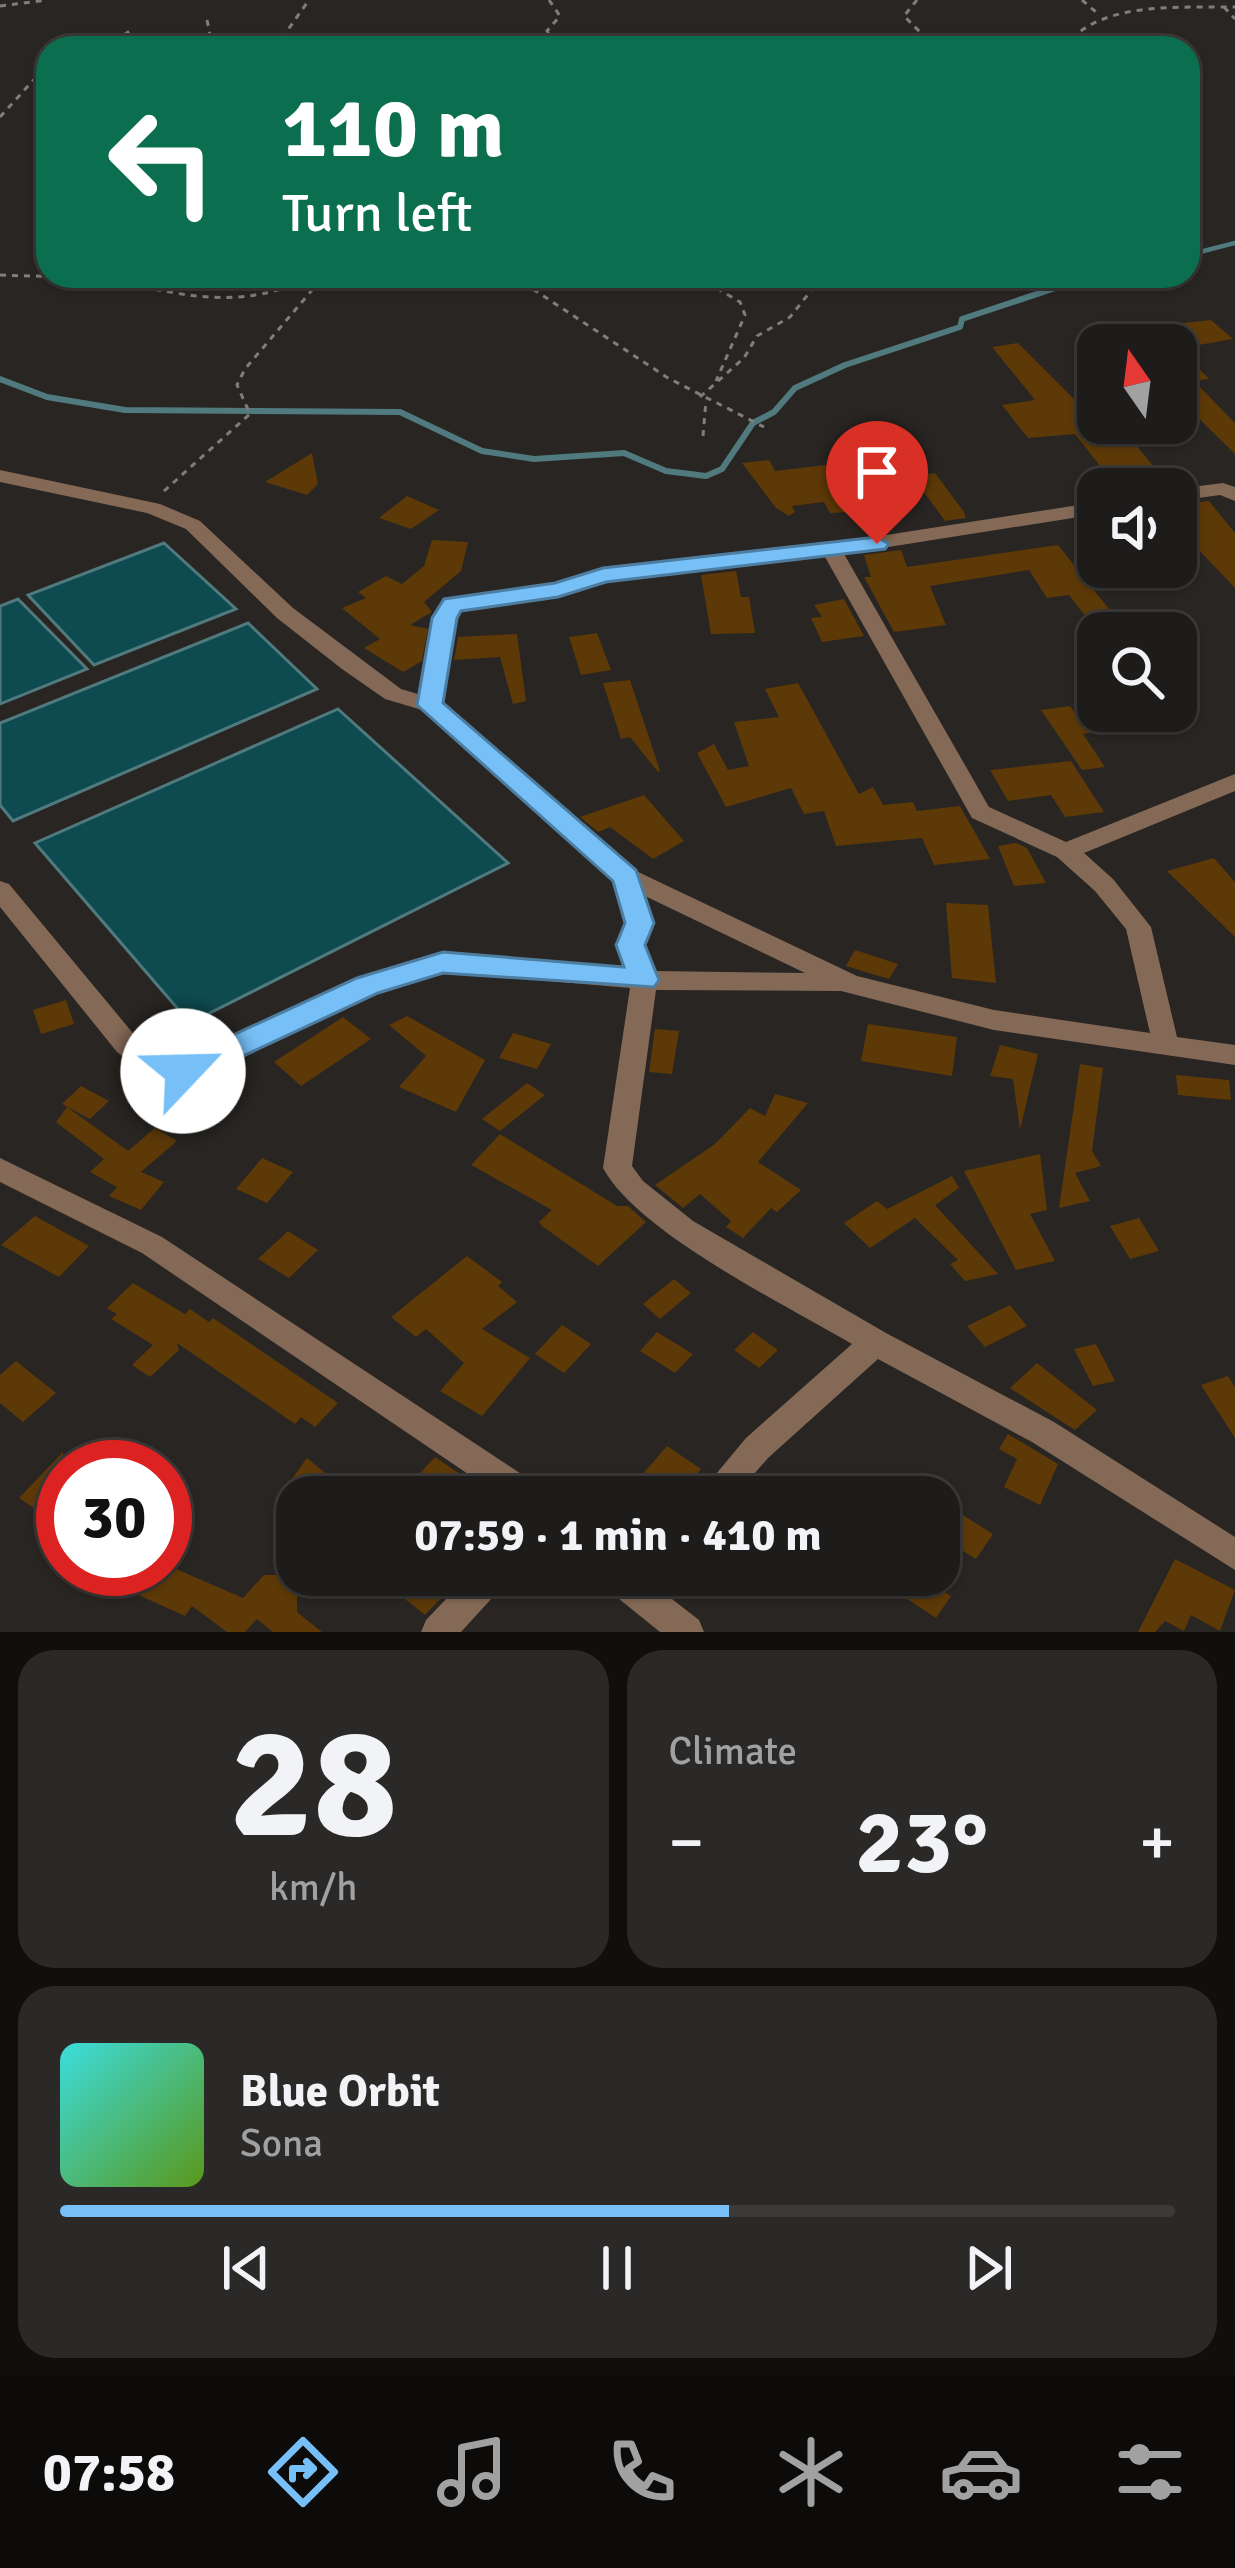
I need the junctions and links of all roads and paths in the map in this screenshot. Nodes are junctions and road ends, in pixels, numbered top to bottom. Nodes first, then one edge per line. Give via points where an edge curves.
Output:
1 (47, 0) edge
2 (309, 0) edge
3 (549, 0) edge
4 (917, 0) edge
5 (1082, 0) edge
6 (0, 6) edge
7 (1235, 7) edge
8 (1224, 8) junction
9 (1098, 14) junction
10 (1235, 19) edge
11 (207, 20) dead end
12 (130, 31) dead end
13 (122, 36) edge
14 (210, 36) edge
15 (284, 36) edge
16 (550, 36) edge
17 (923, 36) edge
18 (1069, 36) edge
19 (36, 77) edge
20 (0, 117) edge
21 (0, 275) edge
22 (36, 278) edge
23 (139, 288) edge
24 (286, 288) edge
25 (311, 288) edge
26 (532, 288) edge
27 (716, 288) edge
28 (813, 288) edge
29 (715, 384) junction
30 (703, 398) junction
31 (764, 428) dead end
32 (703, 436) dead end
33 (0, 476) edge
34 (1197, 492) edge
35 (1235, 495) edge
36 (147, 506) junction
37 (1077, 511) edge
38 (832, 550) junction
39 (430, 705) junction
40 (1235, 782) edge
41 (1066, 851) junction
42 (626, 877) junction
43 (0, 890) edge
44 (644, 980) junction
45 (850, 984) junction
46 (1166, 1045) junction
47 (1235, 1055) edge
48 (0, 1169) edge
49 (874, 1342) junction
50 (498, 1476) edge
51 (732, 1476) edge
52 (1235, 1555) edge
53 (471, 1596) edge
54 (642, 1596) edge
55 (438, 1632) edge
56 (687, 1632) edge

1 - 6 path
2 - 15 path
3 - 16 path via 560,16
4 - 17 path via 904,16
5 - 9 path
7 - 8 path
8 - 9 path
8 - 10 path
9 - 18 path
11 - 14 path
12 - 13 path
19 - 20 path
21 - 22 path
23 - 24 path via 192,302 254,299
25 - 36 path via 237,385 250,414
26 - 30 path
27 - 29 path via 740,302 745,315
28 - 29 path
29 - 30 path
30 - 31 path
30 - 32 path
33 - 36 street
34 - 35 street
36 - 39 street via 193,525 285,614 393,694
37 - 38 street
38 - 39 street via 603,575 558,590 453,604
38 - 41 street via 980,812
39 - 42 street
40 - 41 street
41 - 46 street via 1138,927
42 - 44 street via 640,923 630,945
42 - 45 street
43 - 44 street via 128,1045 158,1069 200,1065 367,986 443,963
44 - 45 street
44 - 49 street via 617,1168 683,1228
45 - 46 street via 994,1020
46 - 47 street
48 - 50 street via 152,1245
49 - 51 street
49 - 52 street via 1043,1432
53 - 55 street
54 - 56 street

